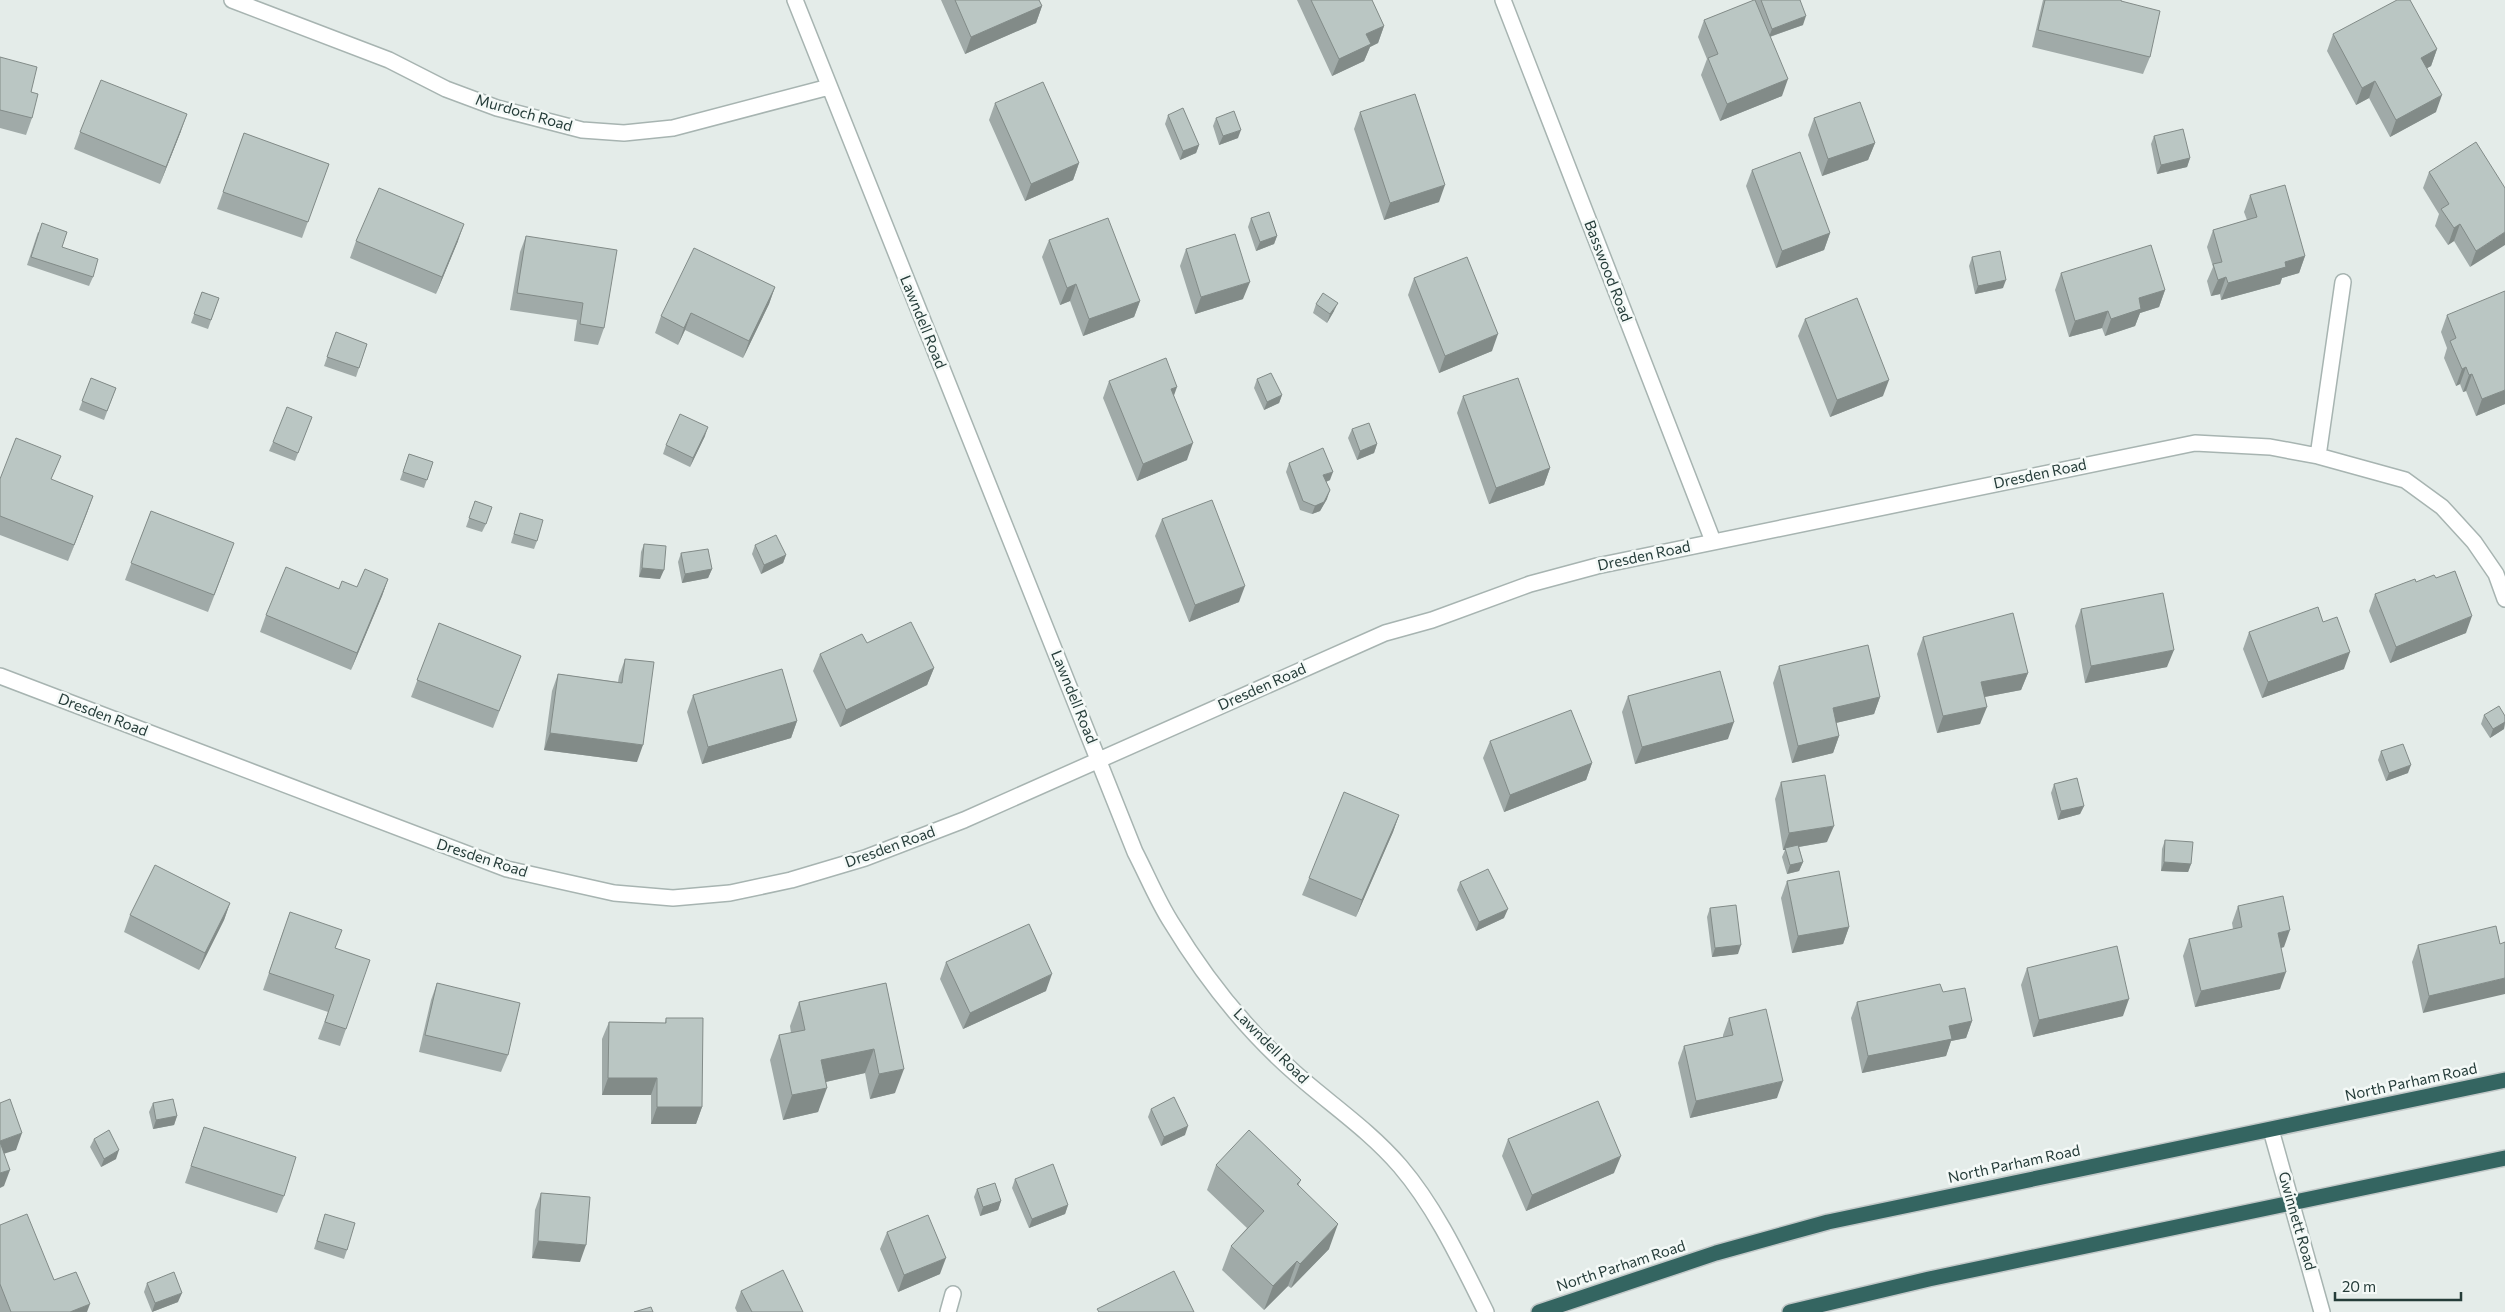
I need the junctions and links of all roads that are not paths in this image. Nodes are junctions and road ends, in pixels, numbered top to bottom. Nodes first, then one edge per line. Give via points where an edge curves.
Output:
1 (232, 0) edge
2 (795, 0) edge
3 (1503, 0) edge
4 (829, 87) junction
5 (2343, 282) dead end
6 (2318, 456) junction
7 (1713, 541) junction
8 (2505, 599) edge
9 (0, 676) edge
10 (1099, 759) junction
11 (2505, 1080) edge
12 (2271, 1130) junction
13 (2505, 1158) edge
14 (2291, 1202) junction
15 (953, 1294) dead end
16 (948, 1312) edge
17 (1486, 1312) edge
18 (1538, 1312) edge
19 (1790, 1312) edge
20 (2322, 1312) edge

1 - 4 street, Murdoch Road via 388,60 446,89 497,108 582,130 624,133 673,128
2 - 4 street, Lawndell Road
3 - 7 street, Basswood Road
4 - 10 street, Lawndell Road
5 - 6 street
6 - 7 street, Dresden Road via 2270,447 2196,443
6 - 8 street, Dresden Road via 2406,480 2442,506 2474,542 2496,574
7 - 10 street, Dresden Road via 1530,584 1432,620 1385,633
9 - 10 street, Dresden Road via 507,869 614,893 673,898 730,893 791,880 864,858 964,820
10 - 17 street, Lawndell Road via 1135,852 1170,920 1203,972 1248,1027 1294,1073 1352,1120 1400,1166 1436,1219
11 - 12 highway, North Parham Road
12 - 14 street, Gwinnett Road
12 - 18 highway, North Parham Road via 1828,1222 1716,1253
13 - 14 highway
14 - 19 highway via 1851,1296
14 - 20 street, Gwinnett Road
15 - 16 street

